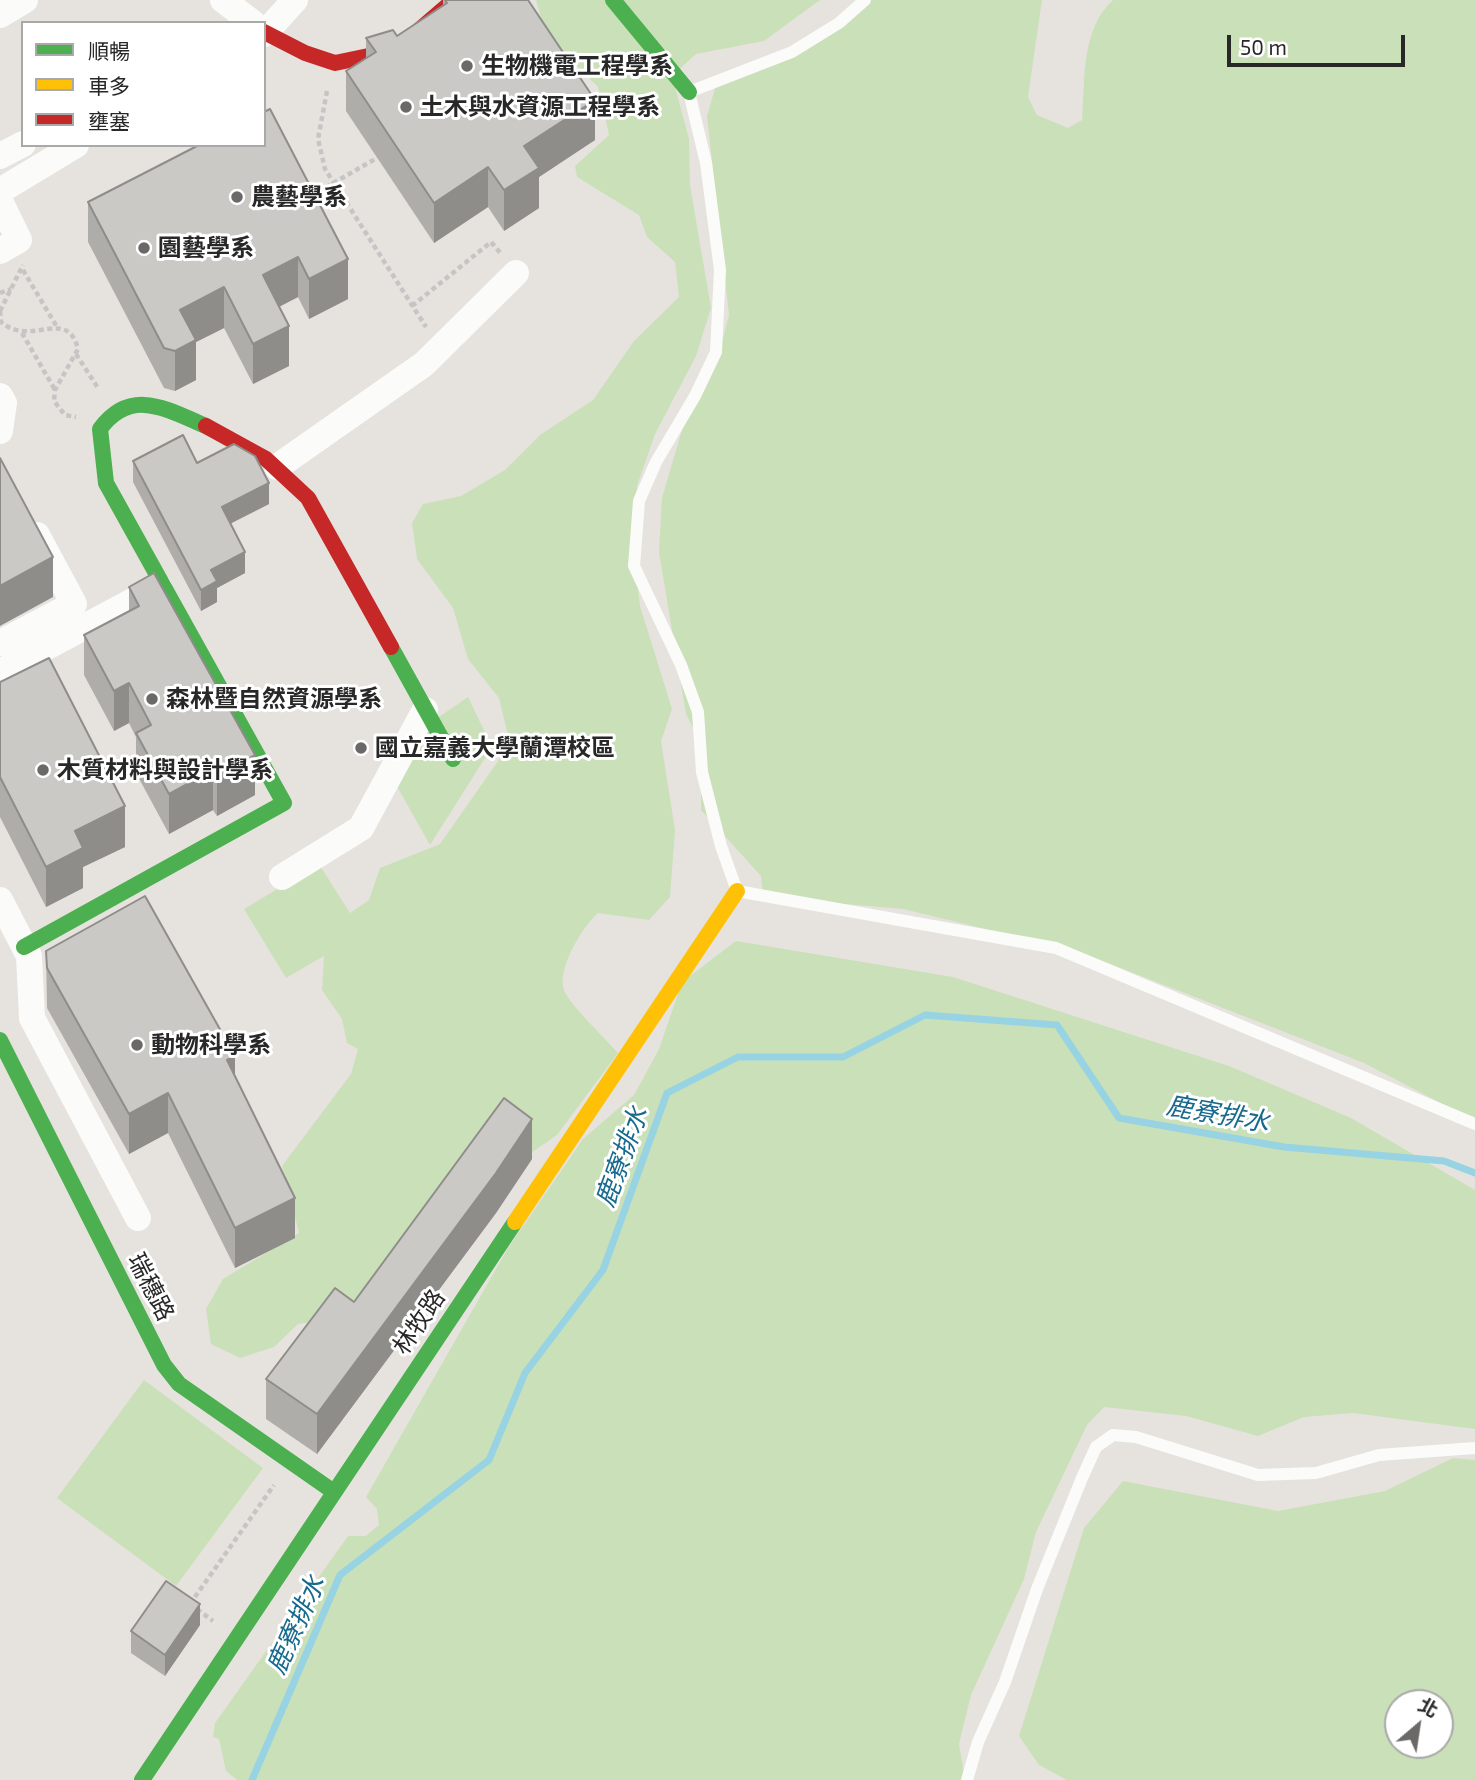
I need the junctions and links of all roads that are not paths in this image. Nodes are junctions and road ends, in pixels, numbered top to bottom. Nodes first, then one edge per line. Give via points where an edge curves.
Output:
1 (25, 0) edge
2 (223, 0) edge
3 (295, 0) edge
4 (454, 0) edge
5 (613, 0) edge
6 (865, 0) edge
7 (0, 15) edge
8 (253, 21) edge
9 (259, 21) edge
10 (266, 29) edge
11 (689, 92) junction
12 (21, 145) edge
13 (73, 147) edge
14 (0, 156) edge
15 (0, 191) edge
16 (0, 201) edge
17 (10, 246) edge
18 (516, 273) road end
19 (0, 396) edge
20 (0, 431) edge
21 (277, 467) junction
22 (24, 511) edge
23 (162, 586) junction
24 (0, 643) edge
25 (0, 672) edge
26 (425, 710) junction
27 (453, 759) dead end
28 (282, 877) dead end
29 (737, 891) junction
30 (0, 901) edge
31 (24, 947) junction
32 (0, 1040) edge
33 (1475, 1124) edge
34 (138, 1218) dead end
35 (1475, 1448) edge
36 (334, 1492) junction
37 (142, 1780) edge
38 (967, 1780) edge

1 - 7 street
2 - 8 street
3 - 9 street
4 - 10 street via 411,37 378,54 335,63 305,53
5 - 11 street
6 - 11 lane via 792,52
11 - 29 lane via 706,163 720,270 716,352 639,501 634,566 698,712 702,772
12 - 14 street
13 - 15 street
16 - 17 street
18 - 21 street via 424,364
19 - 20 street via 4,403
21 - 23 street via 216,431 149,404 131,404 113,412 100,429 106,484
21 - 26 street via 308,498
22 - 24 street via 74,604
23 - 25 street
23 - 31 street via 284,803
26 - 27 street
26 - 28 street via 361,828
29 - 33 lane via 1056,948
29 - 36 street, 林牧路
30 - 31 street
31 - 34 street via 29,957 32,1018
32 - 36 street, 瑞穗路 via 164,1365 179,1384
35 - 38 lane via 1380,1455 1316,1473 1258,1475 1136,1437 1113,1435 1096,1447 1082,1478
36 - 37 street, 林牧路

